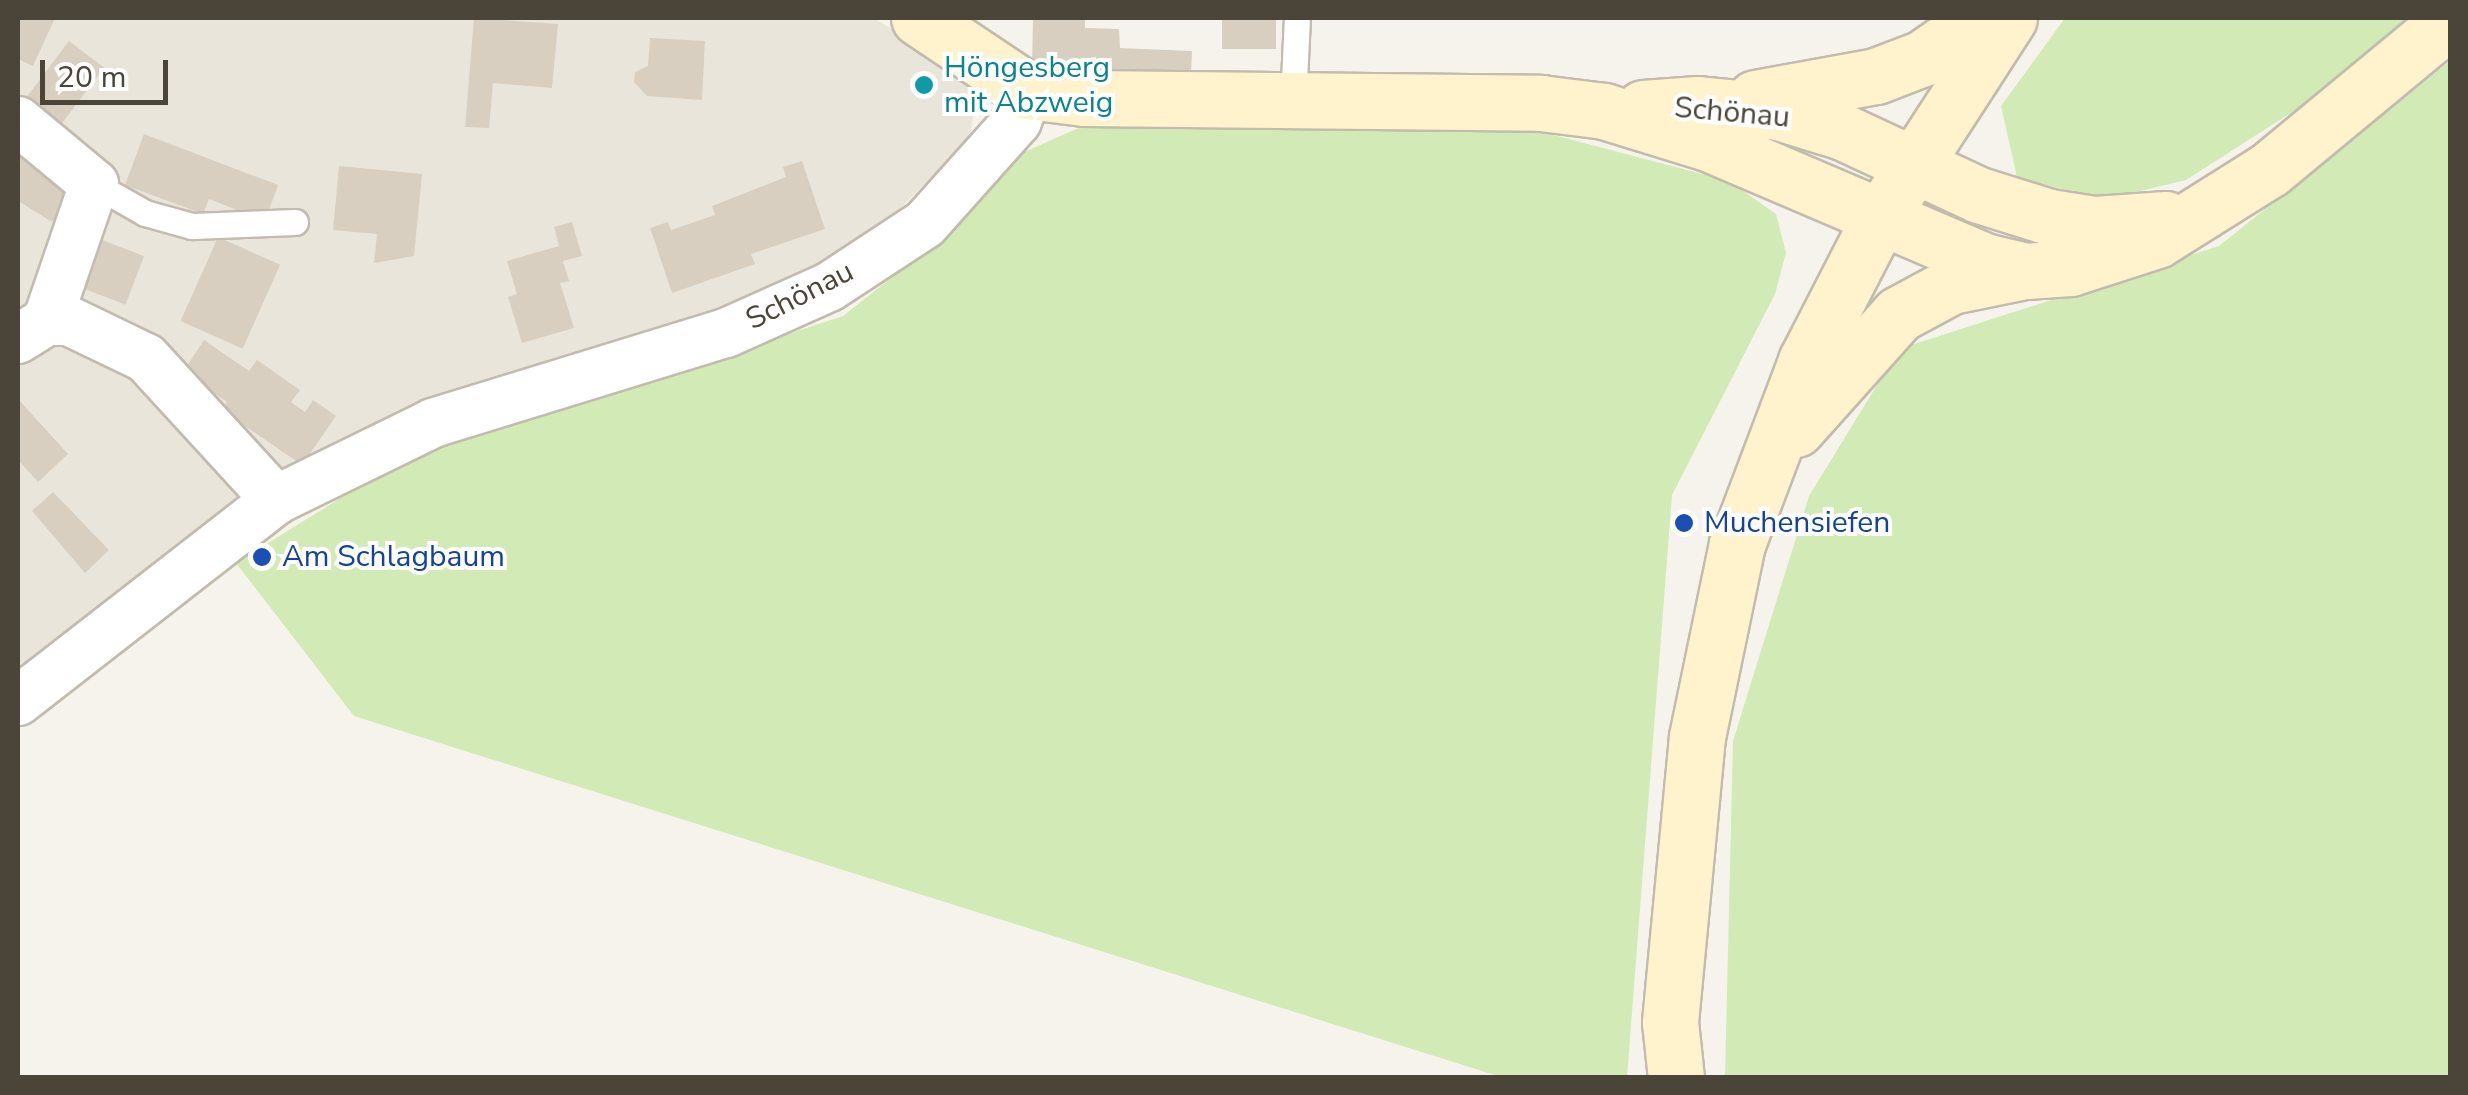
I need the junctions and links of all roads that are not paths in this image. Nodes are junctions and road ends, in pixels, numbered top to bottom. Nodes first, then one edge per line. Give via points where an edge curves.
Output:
1 (919, 18) edge
2 (1297, 18) edge
3 (1981, 18) edge
4 (2009, 18) edge
5 (2450, 20) edge
6 (1028, 90) junction
7 (1293, 102) junction
8 (1698, 104) junction
9 (1604, 111) junction
10 (18, 121) edge
11 (1910, 164) junction
12 (94, 184) junction
13 (2184, 217) junction
14 (1879, 219) junction
15 (295, 222) dead end
16 (2026, 271) junction
17 (32, 330) edge
18 (1760, 474) junction
19 (276, 500) junction
20 (18, 701) edge
21 (1676, 1078) edge

1 - 6 street
2 - 7 lane
3 - 8 street via 1923,58 1876,76 1814,91
4 - 11 street
5 - 13 street via 2270,169
6 - 7 street, Schönau via 1084,98
6 - 19 street, Schönau via 1017,121 925,224 829,287 726,333 433,423
7 - 9 street, Schönau via 1542,104
8 - 9 street, Schönau
8 - 11 street, Schönau via 1778,112 1843,132
9 - 14 street, Schönau via 1708,143
10 - 12 street
11 - 13 street, Schönau via 2050,217 2095,224
11 - 14 street
12 - 15 lane via 145,213 192,226
12 - 17 street
13 - 16 street via 2123,255
14 - 16 street, Schönau via 1984,262
14 - 18 street via 1806,361
16 - 18 street via 1951,286 1898,314
17 - 19 street via 92,327 146,358
18 - 21 street via 1737,544 1697,737 1670,1022
19 - 20 street, Schönau

